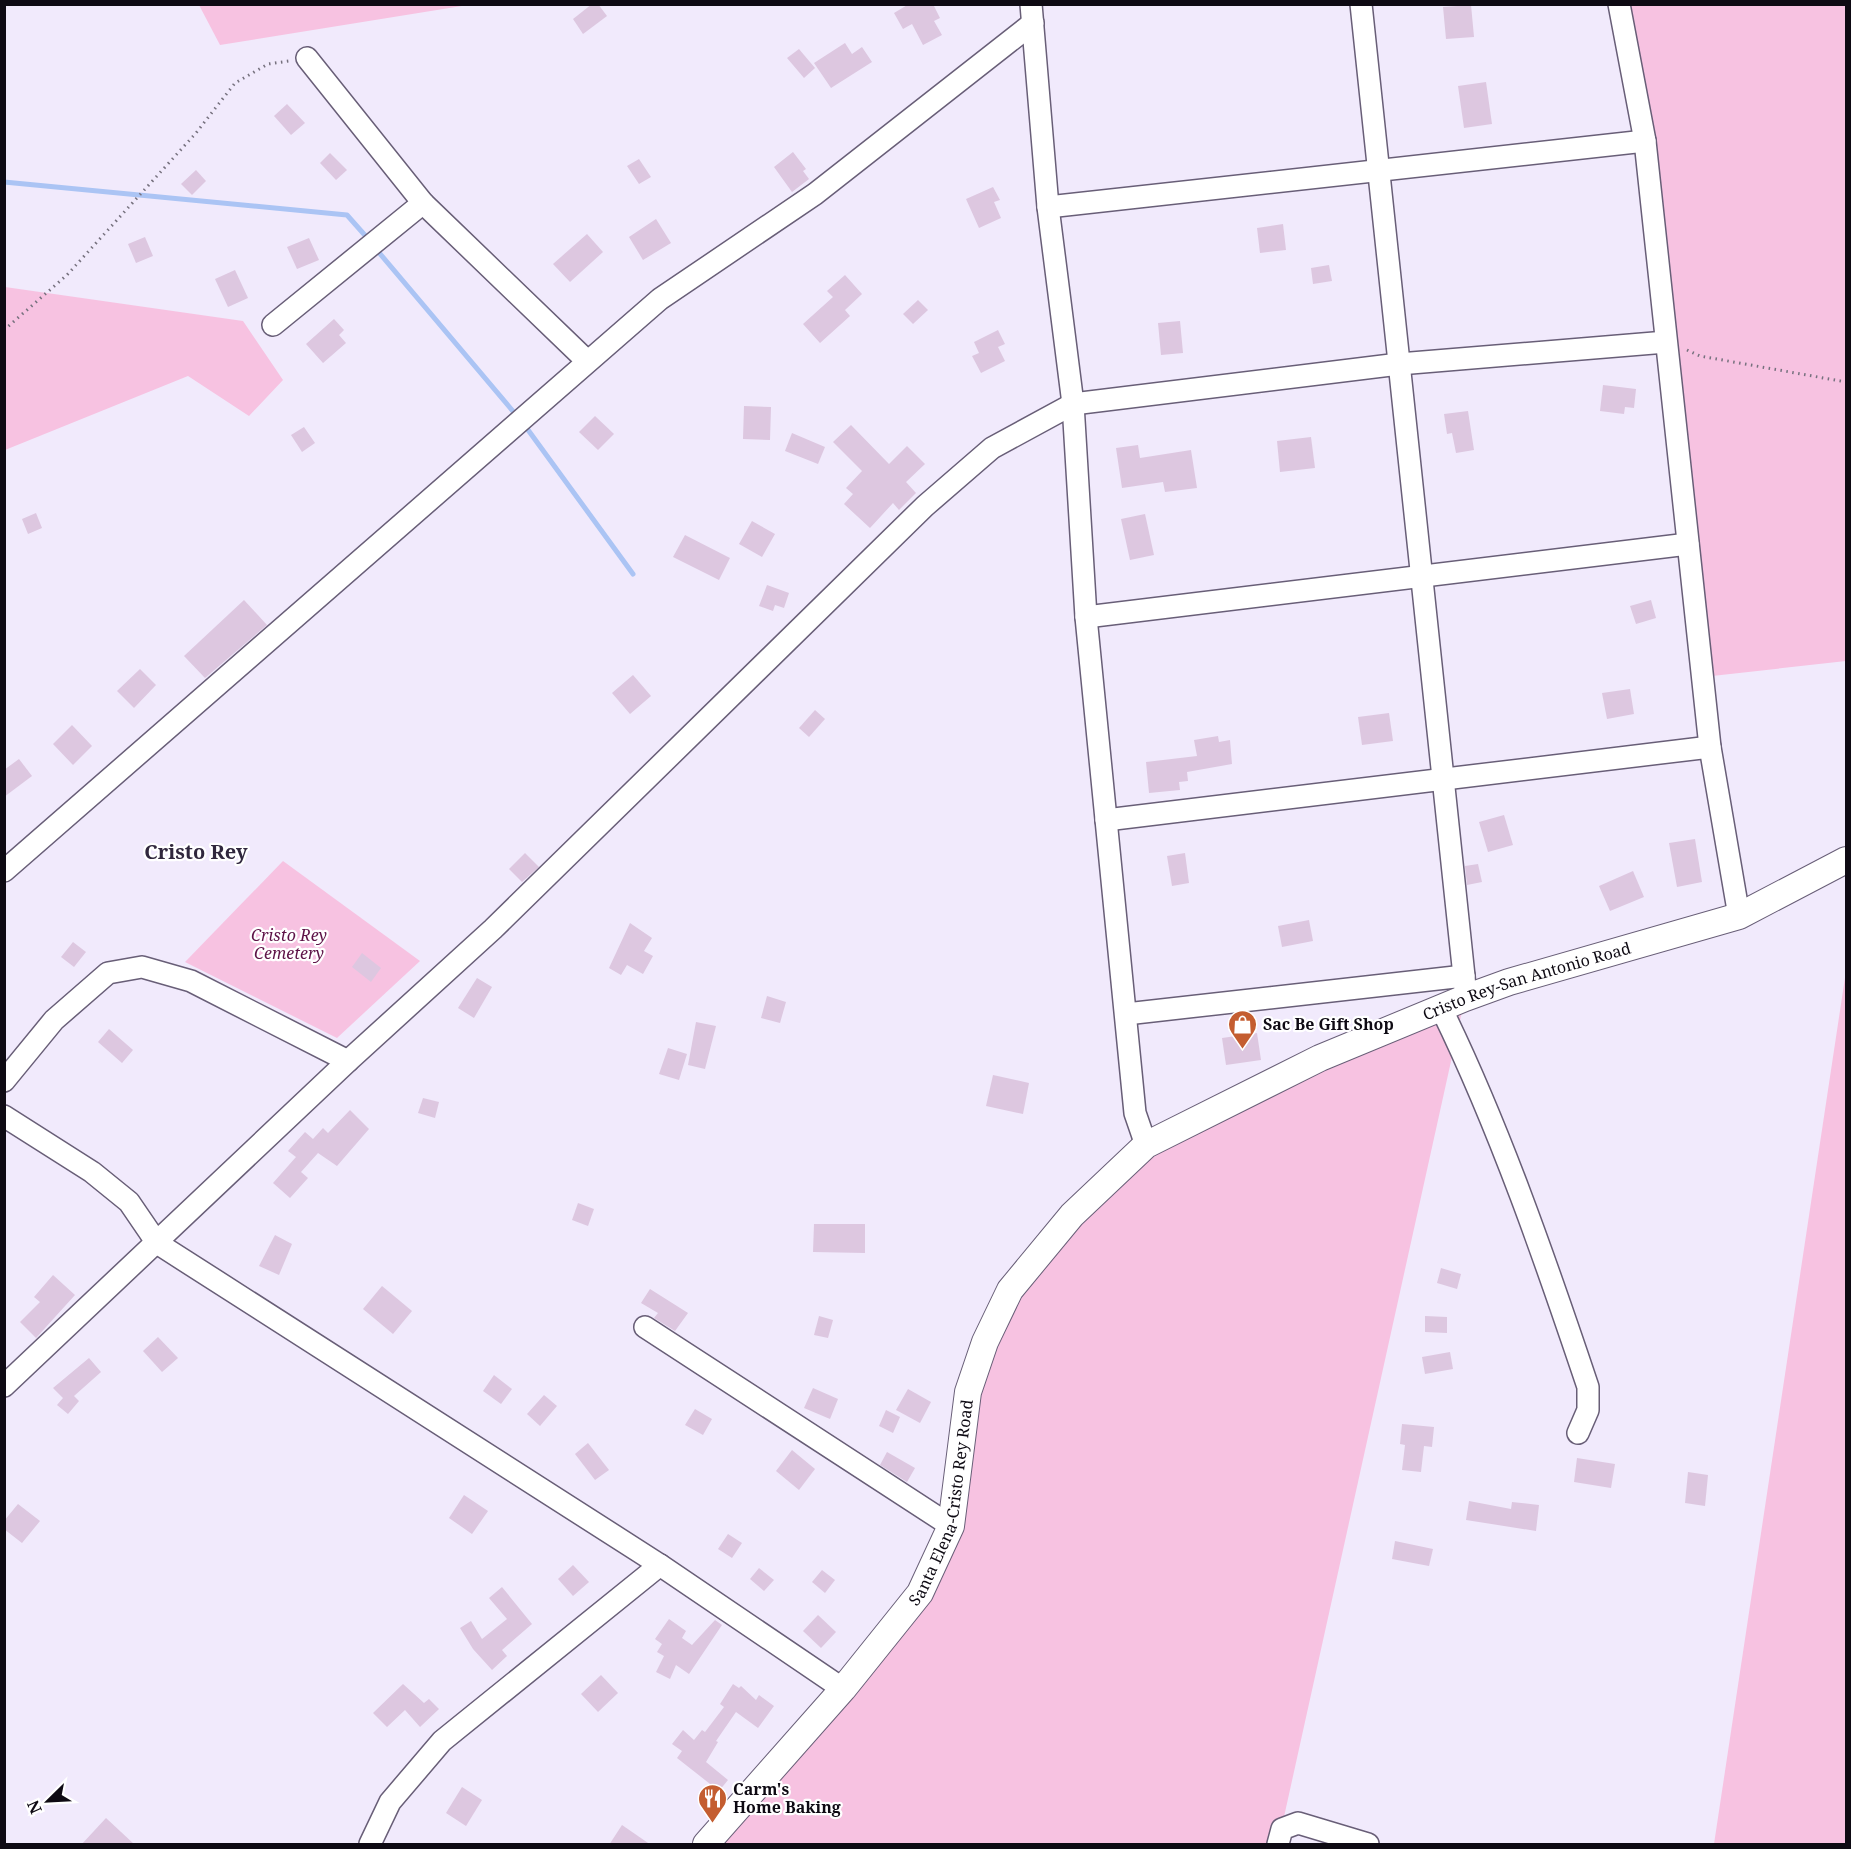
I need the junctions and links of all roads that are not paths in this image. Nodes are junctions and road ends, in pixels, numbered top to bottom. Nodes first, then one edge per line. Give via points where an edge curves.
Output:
1 (1361, 4) edge
2 (1619, 4) edge
3 (1032, 14) edge
4 (307, 58) road end
5 (1645, 141) junction
6 (1378, 170) junction
7 (423, 203) junction
8 (1048, 207) junction
9 (273, 325) dead end
10 (1666, 342) junction
11 (586, 360) junction
12 (1399, 364) junction
13 (1072, 405) junction
14 (1688, 544) junction
15 (1421, 575) junction
16 (1086, 617) junction
17 (1710, 747) junction
18 (1443, 781) junction
19 (1106, 820) junction
20 (1846, 860) edge
21 (4, 871) edge
22 (1739, 916) junction
23 (1465, 987) junction
24 (1441, 1008) junction
25 (1125, 1014) junction
26 (348, 1061) junction
27 (4, 1082) edge
28 (4, 1116) edge
29 (1146, 1145) junction
30 (157, 1243) junction
31 (645, 1327) dead end
32 (4, 1386) edge
33 (1578, 1433) dead end
34 (951, 1526) junction
35 (660, 1565) junction
36 (843, 1689) junction
37 (370, 1845) edge
38 (706, 1845) edge
39 (1278, 1845) edge
40 (1368, 1845) edge

1 - 6 street
2 - 5 street
3 - 8 street
3 - 11 street via 815,194 660,299
4 - 7 street
5 - 6 street
5 - 10 street
6 - 8 street
6 - 12 street
7 - 9 street
7 - 11 street
8 - 13 street
10 - 12 street
10 - 14 street
11 - 21 street
12 - 13 street
12 - 15 street
13 - 16 street
13 - 26 street via 992,448 925,506 493,929
14 - 15 street
14 - 17 street
15 - 16 street
15 - 18 street
16 - 19 street
17 - 18 street
17 - 22 street
18 - 19 street
18 - 23 street
19 - 25 street
20 - 22 main road, Cristo Rey-San Antonio Road
22 - 23 main road, Cristo Rey-San Antonio Road via 1509,982
23 - 24 main road, Cristo Rey-San Antonio Road
23 - 25 street
24 - 29 main road, Cristo Rey-San Antonio Road via 1320,1058
24 - 33 street via 1493,1129 1588,1387 1588,1410
25 - 29 street via 1136,1113
26 - 27 street via 191,981 142,967 108,973 54,1020
26 - 30 street
28 - 30 street via 92,1172 129,1202
29 - 34 main road, Santa Elena-Cristo Rey Road via 1072,1215 1010,1290 984,1342 968,1392
30 - 32 street
30 - 35 street
31 - 34 street
34 - 36 main road, Santa Elena-Cristo Rey Road via 920,1593
35 - 36 street
35 - 37 street via 442,1742 390,1802
36 - 38 main road, Santa Elena-Cristo Rey Road
39 - 40 street via 1281,1829 1298,1823

